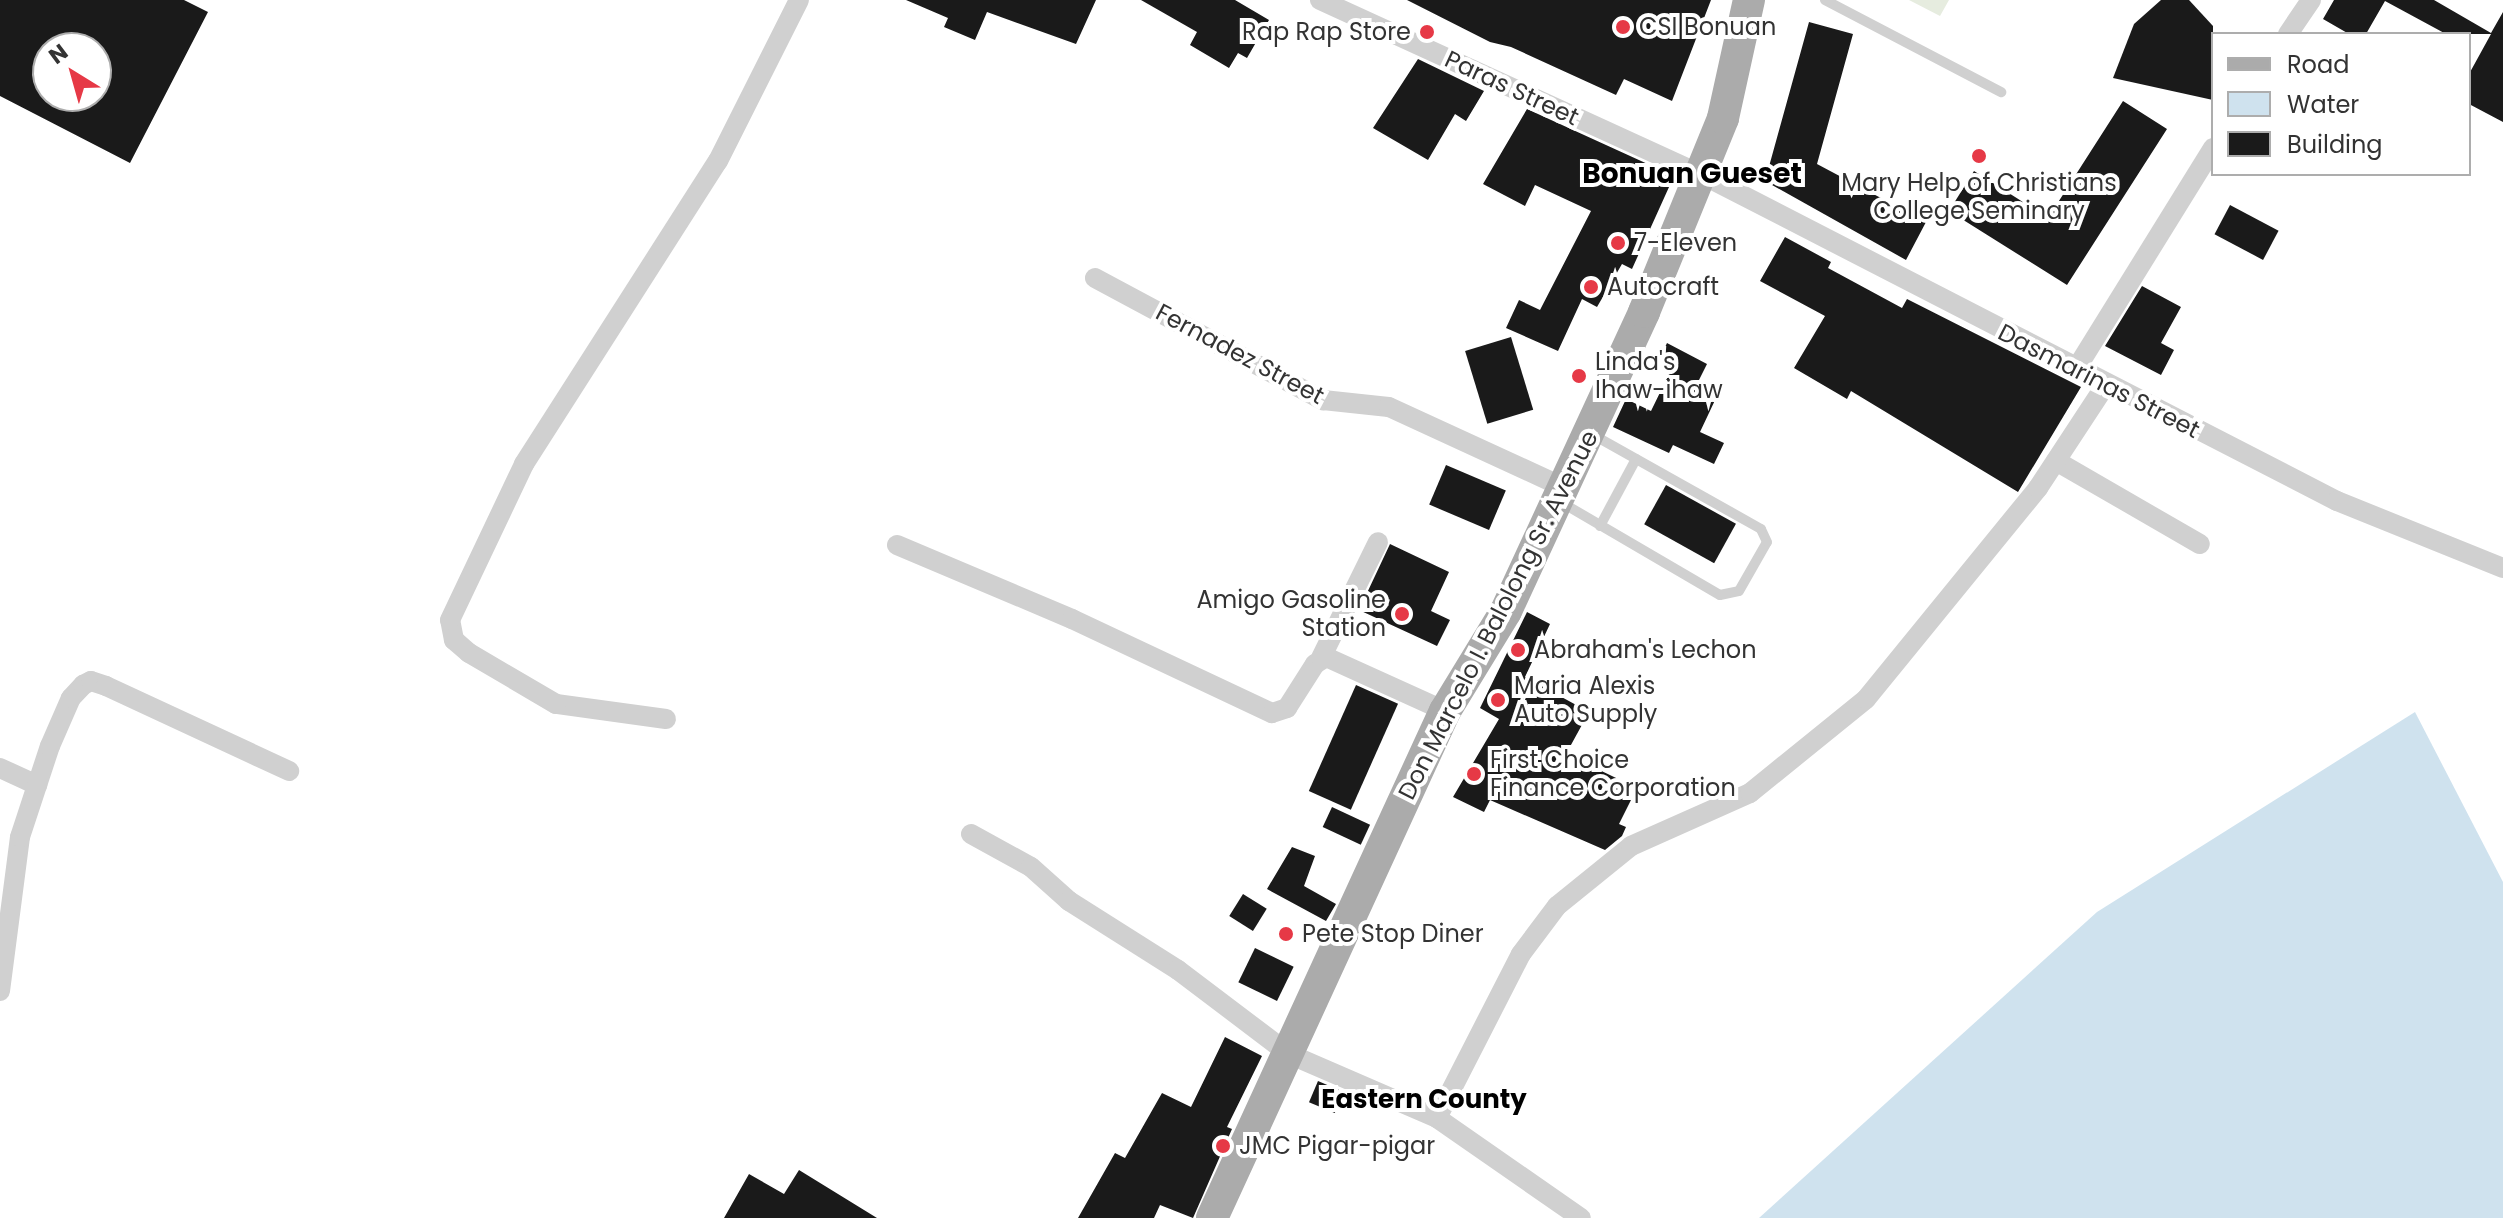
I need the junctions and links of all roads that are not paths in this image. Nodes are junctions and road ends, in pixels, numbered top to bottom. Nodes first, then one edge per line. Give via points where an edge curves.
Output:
1 (799, 0) edge
2 (1320, 0) edge
3 (1749, 0) edge
4 (1825, 0) edge
5 (2311, 0) edge
6 (2289, 32) edge
7 (2001, 92) dead end
8 (2211, 151) edge
9 (1703, 175) junction
10 (1095, 278) dead end
11 (2076, 369) junction
12 (2105, 386) junction
13 (1590, 433) junction
14 (1636, 459) junction
15 (2056, 461) junction
16 (1562, 495) junction
17 (1600, 526) junction
18 (1378, 542) dead end
19 (2200, 544) dead end
20 (897, 545) dead end
21 (2503, 568) edge
22 (1321, 658) junction
23 (1445, 711) junction
24 (666, 719) dead end
25 (0, 768) edge
26 (289, 771) dead end
27 (37, 785) junction
28 (971, 834) dead end
29 (0, 991) edge
30 (1289, 1054) junction
31 (1437, 1118) junction
32 (1212, 1218) edge
33 (1581, 1218) edge

1 - 24 street via 718,161 524,464 450,620 454,640 469,653 556,704
2 - 9 street, Paras Street
3 - 9 main road, Don Marcelo I. Balolong Sr. Avenue via 1723,118
4 - 7 lane
5 - 6 street
8 - 11 street
9 - 11 street, Dasmarinas Street
9 - 13 main road, Don Marcelo I. Balolong Sr. Avenue
10 - 16 street, Fernadez Street via 1323,400 1389,407
11 - 12 street, Dasmarinas Street
12 - 15 street
12 - 21 street, Dasmarinas Street via 2337,501
13 - 14 lane
13 - 16 main road, Don Marcelo I. Balolong Sr. Avenue
14 - 17 lane
14 - 17 lane via 1766,534 1767,542 1739,591 1720,595
15 - 19 street
15 - 31 street via 1942,612 1866,699 1750,793 1631,846 1557,906 1521,954
16 - 17 lane
16 - 23 main road, Don Marcelo I. Balolong Sr. Avenue via 1506,611
18 - 22 street
20 - 22 street via 1072,619 1272,713 1287,708
22 - 23 street
23 - 30 main road, Don Marcelo I. Balolong Sr. Avenue
25 - 27 street
26 - 27 street via 91,681 71,698
27 - 29 street via 20,837
28 - 30 street via 1031,867 1069,901 1178,970
30 - 31 street
30 - 32 main road, Don Marcelo I. Balolong Sr. Avenue
31 - 33 street

